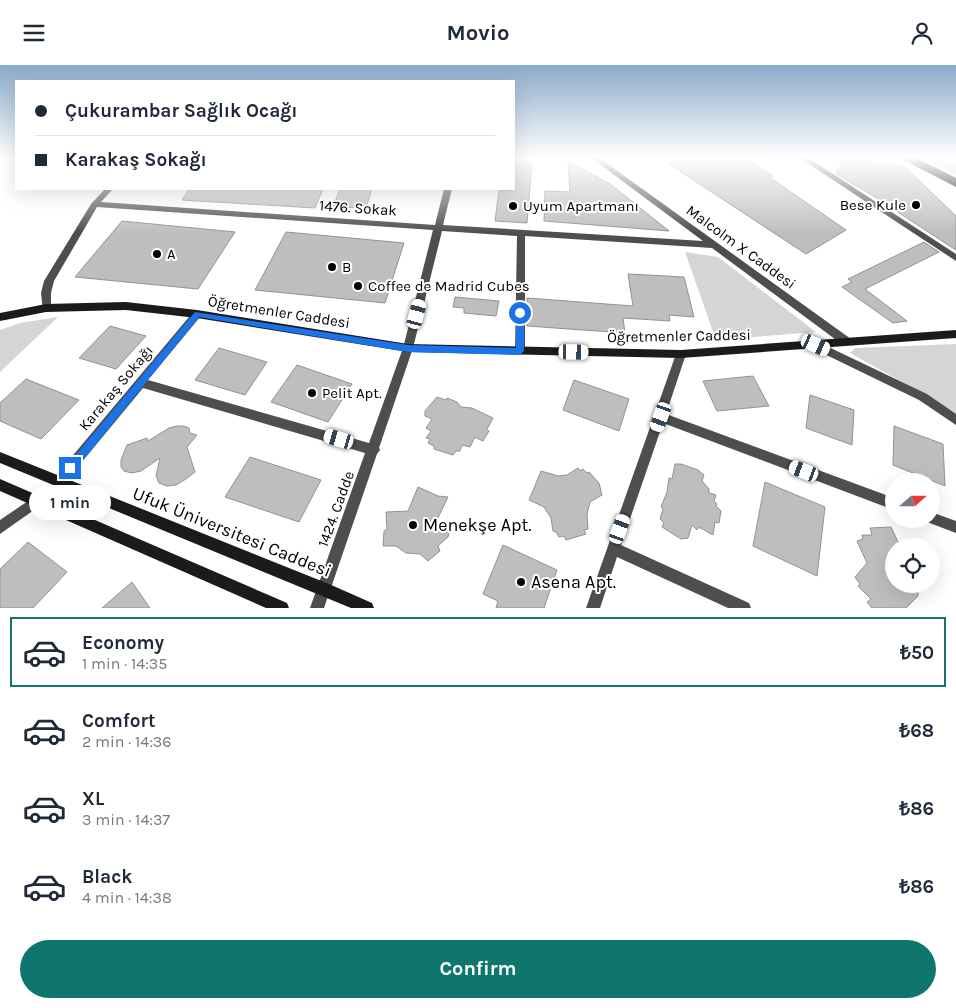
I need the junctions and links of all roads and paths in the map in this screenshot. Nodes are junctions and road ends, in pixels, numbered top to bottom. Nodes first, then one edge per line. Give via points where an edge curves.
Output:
1 (629, 182) edge
2 (841, 182) edge
3 (108, 190) edge
4 (448, 190) edge
5 (95, 204) junction
6 (440, 227) junction
7 (521, 235) junction
8 (716, 245) junction
9 (956, 258) edge
10 (46, 307) junction
11 (197, 314) junction
12 (0, 317) edge
13 (0, 323) edge
14 (956, 334) edge
15 (847, 342) junction
16 (816, 345) junction
17 (408, 348) junction
18 (520, 351) junction
19 (682, 354) junction
20 (142, 383) junction
21 (661, 417) junction
22 (956, 420) edge
23 (374, 450) junction
24 (0, 457) edge
25 (58, 482) junction
26 (0, 485) edge
27 (37, 501) junction
28 (885, 501) edge
29 (940, 521) edge
30 (956, 527) edge
31 (0, 528) edge
32 (613, 548) junction
33 (324, 589) junction
34 (282, 608) edge
35 (317, 608) edge
36 (367, 608) edge
37 (593, 608) edge
38 (744, 608) edge

1 - 8 street, Malcolm X Caddesi
2 - 9 street
3 - 5 street
4 - 6 street, 1424. Cadde
5 - 6 street, 1476. Sokak
5 - 10 street via 49,281
6 - 7 street, 1476. Sokak
6 - 17 street, 1424. Cadde
7 - 8 street, 1476. Sokak
7 - 18 street
8 - 15 street, Malcolm X Caddesi
10 - 11 street, Öğretmenler Caddesi via 126,307
10 - 12 street, Öğretmenler Caddesi
10 - 13 street, Öğretmenler Caddesi
11 - 17 street, Öğretmenler Caddesi
11 - 20 street, Karakaş Sokağı
14 - 15 street, Öğretmenler Caddesi
15 - 16 street, Öğretmenler Caddesi
16 - 19 street, Öğretmenler Caddesi
16 - 22 street via 923,397
17 - 18 street, Öğretmenler Caddesi
17 - 23 street, 1424. Cadde
18 - 19 street, Öğretmenler Caddesi
19 - 21 street
20 - 23 street
20 - 25 street, Karakaş Sokağı
21 - 28 street
21 - 32 street
23 - 33 street, 1424. Cadde
24 - 25 street, Ufuk Üniversitesi Caddesi
25 - 33 street, Ufuk Üniversitesi Caddesi
26 - 27 street
27 - 31 street
27 - 34 street
29 - 30 street
32 - 37 street
32 - 38 street
33 - 35 street, 1424. Cadde
33 - 36 street, Ufuk Üniversitesi Caddesi

